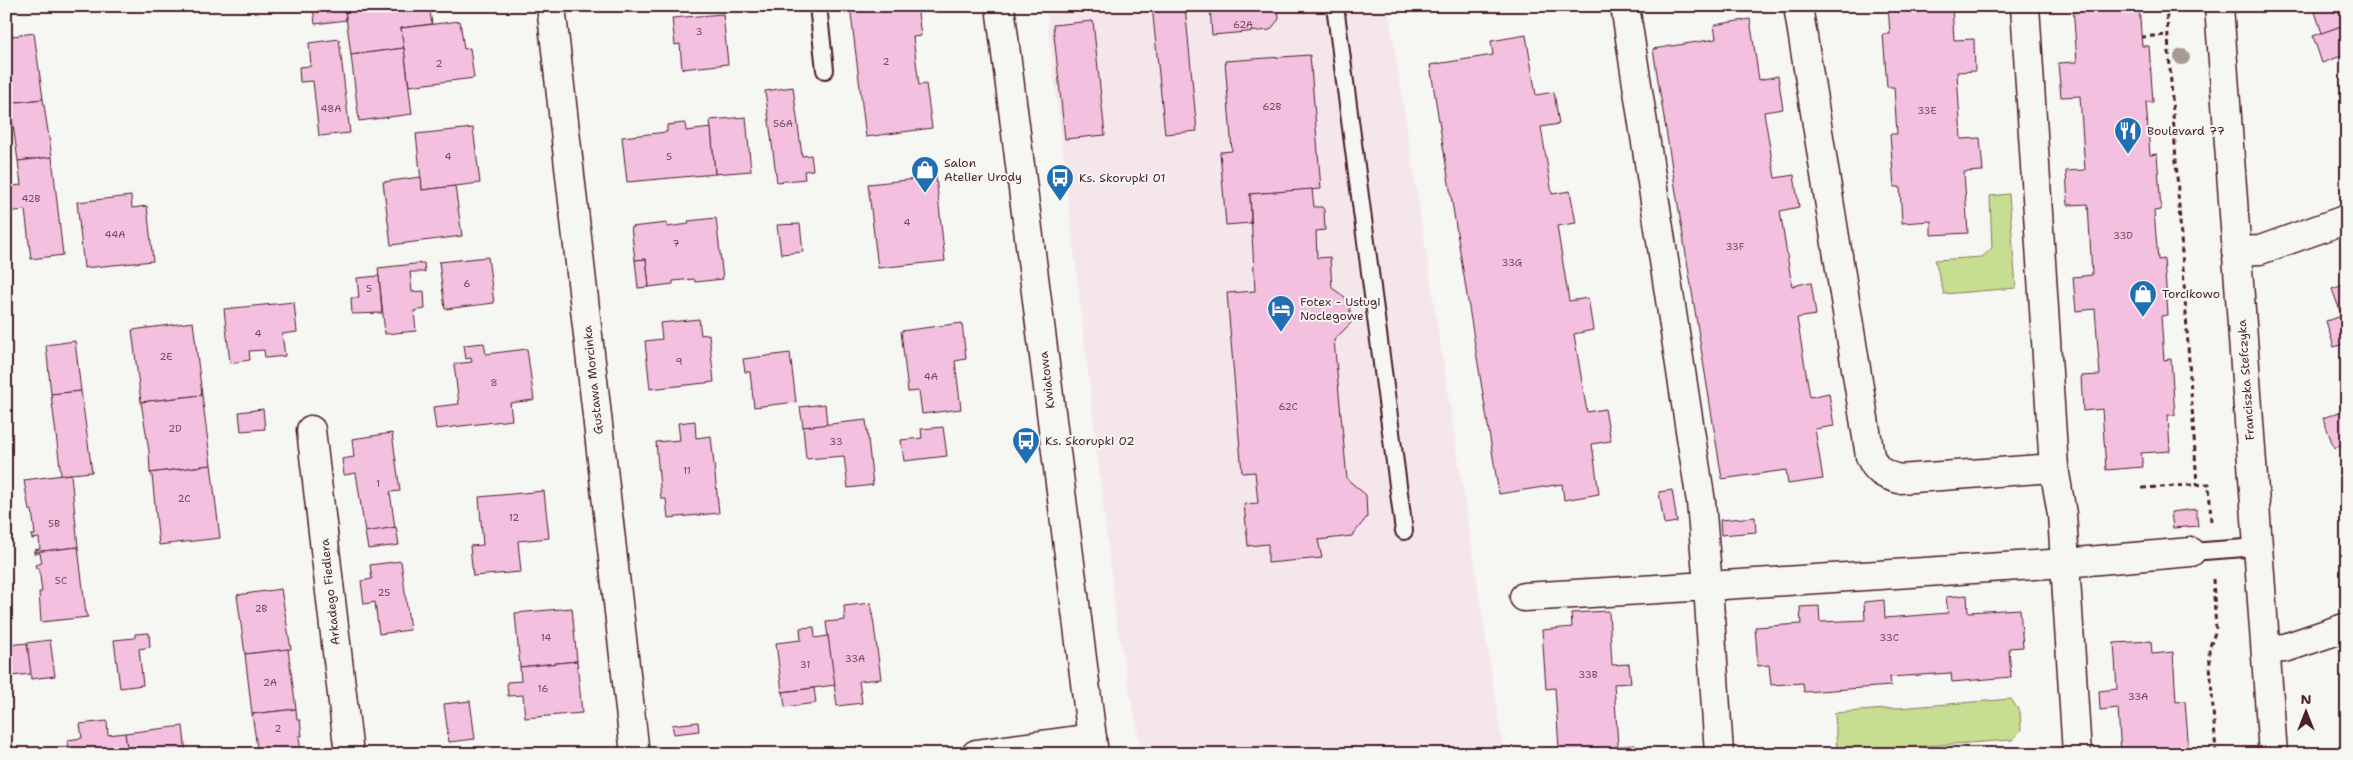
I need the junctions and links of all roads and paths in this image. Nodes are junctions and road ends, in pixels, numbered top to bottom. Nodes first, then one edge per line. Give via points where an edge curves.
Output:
1 (551, 6) edge
2 (818, 6) edge
3 (1000, 6) edge
4 (1335, 6) edge
5 (1625, 6) edge
6 (1798, 6) edge
7 (2024, 6) edge
8 (2166, 6) edge
9 (2219, 6) edge
10 (2168, 36) junction
11 (2142, 37) dead end
12 (825, 70) dead end
13 (2347, 219) edge
14 (2236, 251) junction
15 (312, 430) dead end
16 (2054, 468) junction
17 (2197, 484) junction
18 (2142, 488) dead end
19 (1404, 531) dead end
20 (2258, 547) junction
21 (2201, 551) junction
22 (2065, 563) junction
23 (1708, 586) junction
24 (1524, 597) dead end
25 (2347, 627) edge
26 (2266, 649) junction
27 (1093, 746) edge
28 (776, 751) dead end
29 (349, 754) edge
30 (635, 754) edge
31 (748, 754) edge
32 (976, 754) edge
33 (1719, 754) edge
34 (2077, 754) edge
35 (2216, 754) edge
36 (2273, 754) edge

1 - 30 street, Gustawa Morcinka
2 - 12 lane
3 - 27 street, Kwiatowa
4 - 19 lane
5 - 23 street via 1701,502
6 - 16 street via 1868,446 1874,467 1884,475 1899,479
7 - 16 street
8 - 10 path
9 - 14 street, Franciszka Stefczyka
10 - 11 path
10 - 17 path
13 - 14 street via 2260,250
14 - 20 street, Franciszka Stefczyka
15 - 29 street, Arkadego Fiedlera
16 - 22 street via 2062,514
17 - 18 path
17 - 21 path via 2209,484
20 - 21 lane
20 - 26 street, Franciszka Stefczyka
21 - 22 street
21 - 35 path via 2216,630 2209,649
22 - 23 street
22 - 34 street
23 - 24 street
23 - 33 street
25 - 26 street via 2285,648
26 - 36 street, Franciszka Stefczyka
27 - 32 street
28 - 31 path

